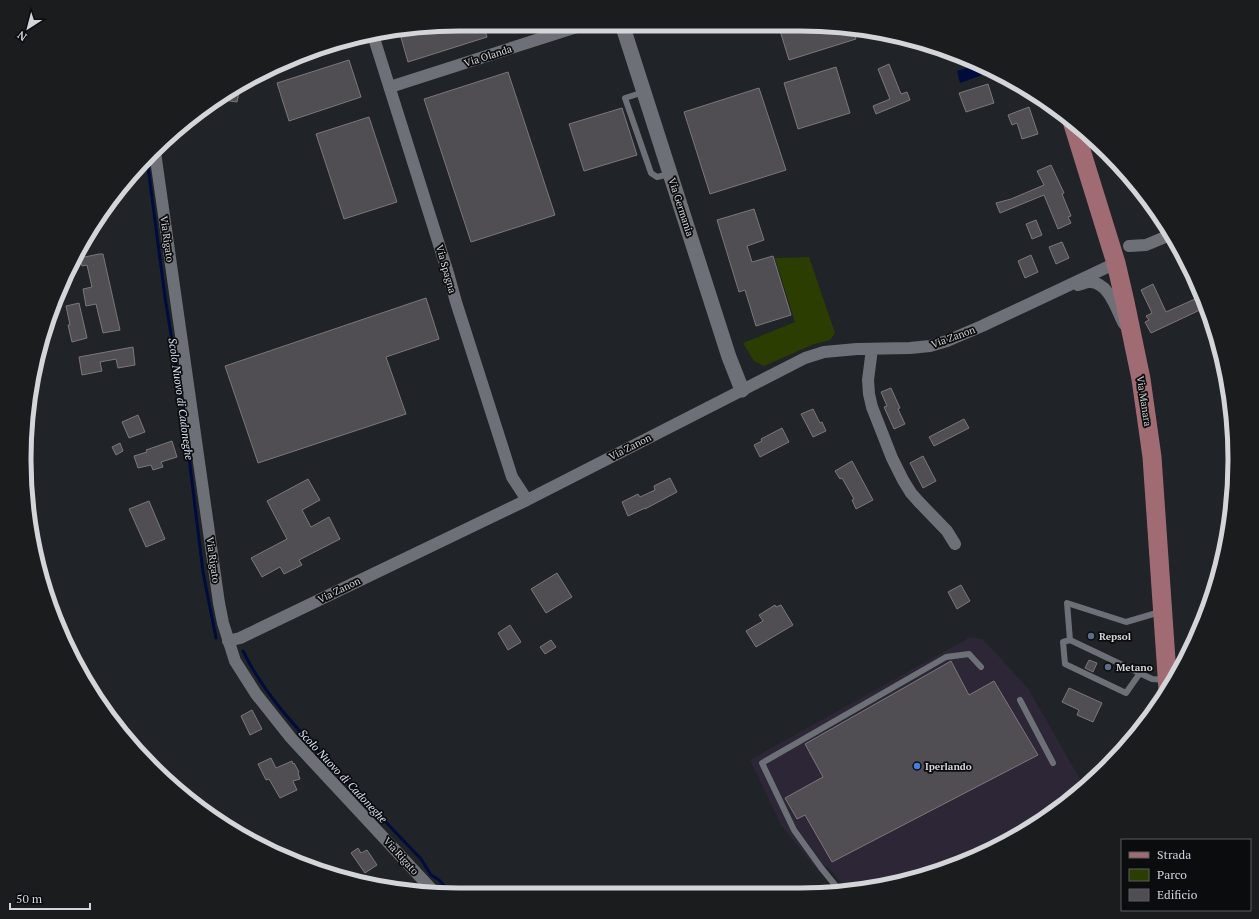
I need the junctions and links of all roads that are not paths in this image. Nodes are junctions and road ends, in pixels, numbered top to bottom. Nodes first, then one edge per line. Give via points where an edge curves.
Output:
1 (564, 31) edge
2 (624, 31) edge
3 (374, 39) edge
4 (390, 87) junction
5 (644, 92) junction
6 (1075, 132) edge
7 (156, 158) edge
8 (670, 174) junction
9 (1165, 236) edge
10 (1129, 246) dead end
11 (1116, 263) junction
12 (1043, 297) junction
13 (1134, 346) junction
14 (872, 349) junction
15 (742, 390) junction
16 (527, 500) junction
17 (955, 544) dead end
18 (1164, 611) junction
19 (1070, 640) junction
20 (228, 641) junction
21 (980, 667) dead end
22 (1140, 674) junction
23 (1168, 679) edge
24 (1165, 683) edge
25 (1020, 700) dead end
26 (1052, 763) dead end
27 (836, 886) edge
28 (429, 887) edge

1 - 4 street, Via Olanda
2 - 5 street, Via Germania
3 - 4 street, Via Spagna
4 - 16 street, Via Spagna via 512,477
5 - 8 street, Via Germania
5 - 8 lane via 625,98 651,173 657,177
6 - 11 main road, Via Manara
7 - 20 street, Via Rigato via 219,603
8 - 15 street, Via Germania
9 - 10 street via 1146,245
11 - 12 street, Via Zanon
11 - 13 main road, Via Manara
12 - 13 street, Via Zanon via 1091,282 1098,284 1110,295
12 - 14 street, Via Zanon via 947,341 930,346
13 - 18 main road, Via Manara via 1152,458
14 - 15 street, Via Zanon via 824,352 805,358
14 - 17 street via 869,394 892,458 911,493 947,531
15 - 16 street, Via Zanon
16 - 20 street, Via Zanon via 240,638
18 - 19 lane via 1126,622 1067,603
18 - 23 main road, Via Manara
19 - 22 lane
19 - 22 lane via 1063,642 1065,664 1126,693
20 - 28 street, Via Rigato via 235,661 266,708
21 - 27 lane via 969,654 946,657 762,763 794,830
22 - 24 lane
25 - 26 lane

